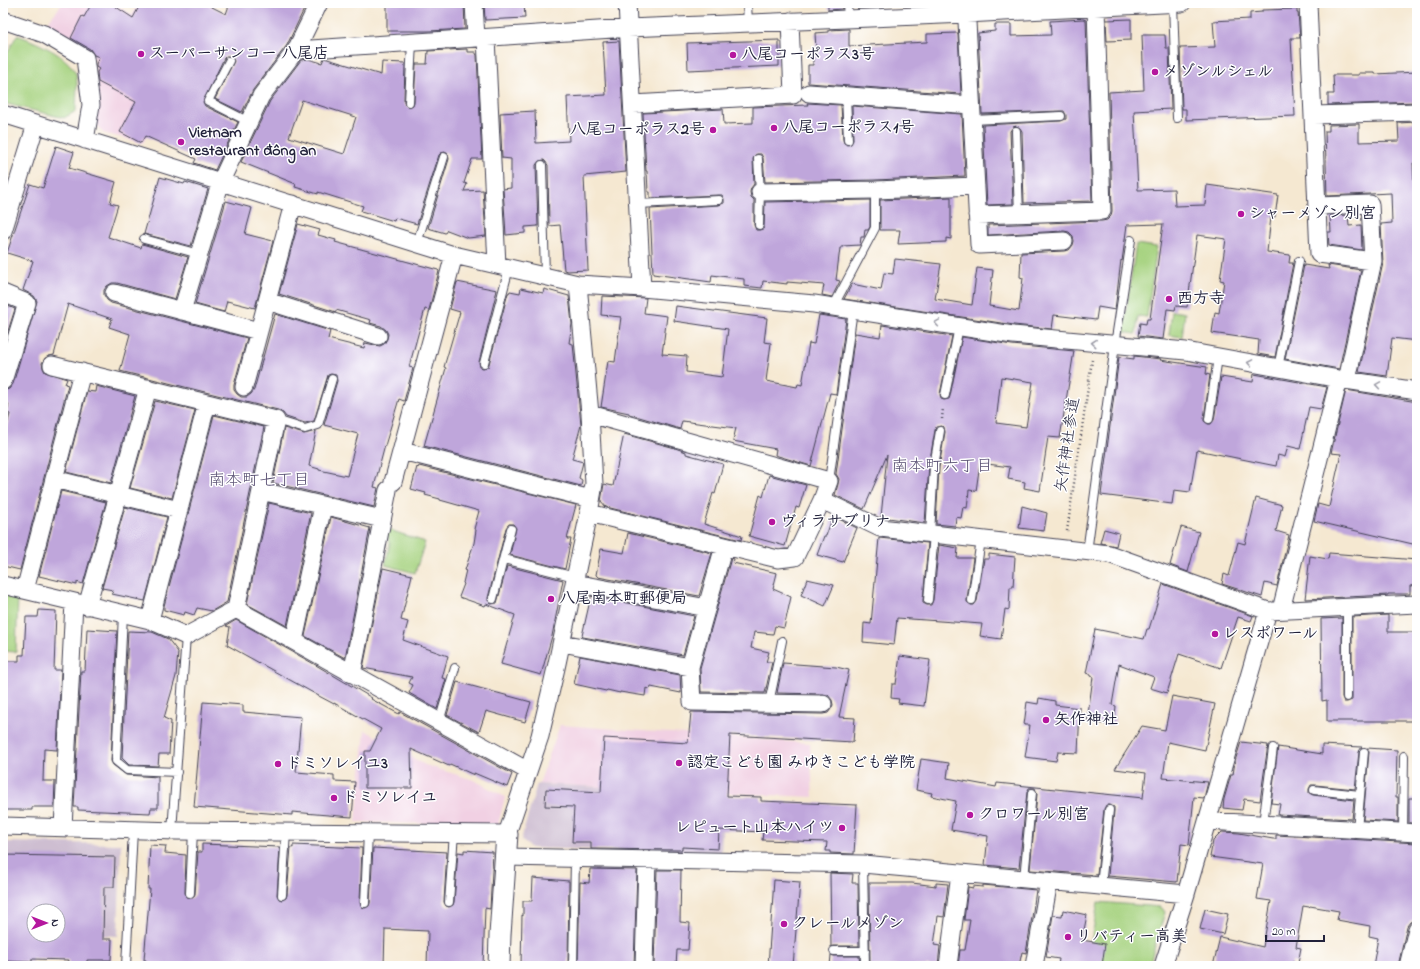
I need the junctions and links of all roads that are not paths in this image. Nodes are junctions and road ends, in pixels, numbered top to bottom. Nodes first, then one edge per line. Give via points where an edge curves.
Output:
1 (319, 3) edge
2 (474, 3) edge
3 (628, 3) edge
4 (747, 3) edge
5 (1173, 3) edge
6 (1182, 3) edge
7 (1308, 3) edge
8 (1096, 7) junction
9 (966, 8) edge
10 (847, 11) edge
11 (3, 20) edge
12 (790, 21) junction
13 (748, 23) junction
14 (628, 28) junction
15 (481, 38) junction
16 (412, 42) junction
17 (296, 50) junction
18 (229, 60) dead end
19 (809, 93) dead end
20 (846, 97) junction
21 (409, 102) dead end
22 (633, 104) junction
23 (972, 112) junction
24 (1417, 112) edge
25 (3, 114) edge
26 (1314, 115) junction
27 (1061, 116) dead end
28 (1177, 118) dead end
29 (249, 122) junction
30 (36, 124) junction
31 (1016, 131) dead end
32 (85, 140) junction
33 (848, 140) dead end
34 (444, 157) dead end
35 (758, 159) dead end
36 (542, 165) dead end
37 (221, 181) junction
38 (976, 186) junction
39 (875, 190) junction
40 (760, 192) junction
41 (719, 200) dead end
42 (293, 204) junction
43 (638, 204) junction
44 (1318, 206) junction
45 (1019, 214) junction
46 (977, 215) junction
47 (759, 225) dead end
48 (3, 230) edge
49 (144, 238) dead end
50 (1131, 240) dead end
51 (1064, 241) dead end
52 (417, 243) junction
53 (199, 254) junction
54 (454, 254) junction
55 (1299, 261) dead end
56 (1373, 262) junction
57 (503, 266) junction
58 (545, 276) junction
59 (578, 284) junction
60 (642, 288) junction
61 (3, 293) edge
62 (114, 293) dead end
63 (267, 302) junction
64 (833, 307) junction
65 (853, 310) junction
66 (182, 311) junction
67 (959, 327) junction
68 (259, 331) junction
69 (378, 336) dead end
70 (1115, 345) junction
71 (1218, 357) junction
72 (484, 363) dead end
73 (52, 365) dead end
74 (1278, 368) junction
75 (82, 372) junction
76 (332, 379) dead end
77 (1343, 380) junction
78 (3, 381) edge
79 (244, 387) dead end
80 (148, 388) junction
81 (1417, 391) edge
82 (945, 395) road end
83 (207, 403) junction
84 (590, 414) junction
85 (1209, 419) dead end
86 (276, 420) junction
87 (940, 431) road end
88 (402, 451) junction
89 (54, 480) junction
90 (829, 480) junction
91 (261, 492) junction
92 (118, 495) junction
93 (822, 500) junction
94 (323, 506) junction
95 (590, 506) junction
96 (179, 510) junction
97 (382, 519) junction
98 (511, 529) dead end
99 (932, 534) junction
100 (981, 540) junction
101 (724, 546) junction
102 (1087, 552) junction
103 (504, 559) junction
104 (575, 580) junction
105 (3, 585) edge
106 (25, 590) junction
107 (493, 599) dead end
108 (928, 600) dead end
109 (972, 600) dead end
110 (80, 604) junction
111 (1417, 604) edge
112 (1347, 607) junction
113 (707, 608) junction
114 (236, 609) junction
115 (1275, 611) junction
116 (123, 614) junction
117 (150, 620) junction
118 (186, 636) junction
119 (294, 641) junction
120 (782, 641) dead end
121 (562, 642) junction
122 (690, 667) junction
123 (455, 668) dead end
124 (352, 674) junction
125 (1347, 698) dead end
126 (769, 703) junction
127 (823, 704) dead end
128 (439, 722) junction
129 (1273, 748) dead end
130 (1364, 752) dead end
131 (1404, 756) dead end
132 (528, 771) junction
133 (177, 772) junction
134 (1314, 790) dead end
135 (1032, 793) dead end
136 (1360, 795) junction
137 (1109, 810) dead end
138 (1208, 821) junction
139 (1263, 824) junction
140 (3, 826) edge
141 (63, 828) junction
142 (133, 830) junction
143 (1357, 830) junction
144 (172, 831) junction
145 (193, 831) junction
146 (286, 832) junction
147 (368, 832) junction
148 (454, 833) junction
149 (1410, 833) edge
150 (507, 834) junction
151 (506, 857) junction
152 (575, 858) junction
153 (648, 860) junction
154 (863, 864) junction
155 (960, 873) junction
156 (1024, 879) junction
157 (1049, 881) junction
158 (1101, 886) junction
159 (190, 893) dead end
160 (1186, 894) junction
161 (282, 895) dead end
162 (449, 902) dead end
163 (365, 904) dead end
164 (1417, 929) edge
165 (834, 951) dead end
166 (865, 951) junction
167 (126, 966) edge
168 (499, 966) edge
169 (573, 966) edge
170 (644, 966) edge
171 (866, 966) edge
172 (948, 966) edge
173 (1034, 966) edge
174 (1165, 966) edge
175 (1408, 966) edge

1 - 17 street
2 - 15 street
3 - 14 street
4 - 13 lane
5 - 6 street
5 - 8 street
5 - 28 lane
7 - 26 street
8 - 9 street
8 - 45 street via 1102,211
9 - 10 street
9 - 23 street
10 - 12 street
11 - 32 street via 44,34 85,58 91,105
12 - 13 street
12 - 22 street via 793,95
13 - 14 street
14 - 15 street
14 - 22 street
15 - 16 street
15 - 57 street
16 - 17 street
16 - 21 lane
17 - 29 street via 261,96
18 - 29 lane via 208,101
19 - 20 street
20 - 23 street
20 - 33 lane
22 - 43 street
23 - 27 lane
23 - 38 street
24 - 26 street
25 - 30 street
26 - 44 street
29 - 37 street
30 - 32 street
30 - 48 street
31 - 45 lane
32 - 37 street
34 - 52 lane
35 - 40 lane
36 - 58 lane
37 - 42 street
37 - 53 street
38 - 39 street
38 - 46 street
39 - 40 street
39 - 64 lane via 875,228
40 - 47 lane
41 - 43 lane
42 - 52 street
42 - 63 street
43 - 60 street
44 - 56 street via 1320,254
44 - 56 street via 1370,204
45 - 46 street
46 - 51 street via 979,246
49 - 53 lane
50 - 70 lane
52 - 54 street
53 - 66 street
54 - 57 street
54 - 88 street
55 - 74 lane
56 - 77 street
57 - 58 street
57 - 72 lane
58 - 59 street
59 - 60 street
59 - 84 street
60 - 64 street
61 - 78 street via 27,303
62 - 66 street
63 - 68 street
63 - 69 street
64 - 65 street
67 -> 65 street
65 - 90 lane
66 - 68 street
70 -> 67 street
67 - 82 lane
68 - 79 street
70 - 71 street via 1186,351
70 - 102 lane
74 -> 71 street
71 - 85 lane
73 - 75 street
74 - 77 street
75 - 80 street
75 - 89 street
76 - 86 lane via 318,424 305,429
81 -> 77 street
77 - 115 street
80 - 83 street
80 - 92 street
83 - 86 street
83 - 96 street
84 - 90 street
84 - 95 street via 594,484
86 - 91 street
87 - 99 lane via 934,466
88 - 95 street
88 - 97 street
89 - 92 street
89 - 106 street
90 - 93 street
91 - 94 street
91 - 114 street
92 - 96 street
92 - 110 street
93 - 99 street via 880,528
93 - 101 street via 795,557 778,559
94 - 97 street
94 - 119 street
95 - 101 street
95 - 104 street
96 - 117 street
97 - 124 street
98 - 103 lane
99 - 100 street
99 - 108 lane
100 - 102 street
100 - 109 lane
101 - 113 street
102 - 115 street via 1109,554
103 - 104 lane
103 - 107 lane
104 - 113 street
104 - 121 street
105 - 106 street
106 - 110 street
110 - 116 street
110 - 141 street
111 - 112 street
112 - 115 street
112 - 125 lane
113 - 122 street
114 - 118 street
114 - 119 street
115 - 138 street
116 - 117 street
116 - 133 lane via 116,761 127,770
117 - 118 street
118 - 133 lane
119 - 124 street
120 - 126 lane
121 - 122 street
121 - 132 street via 540,736
122 - 126 street via 692,702
123 - 128 lane
124 - 128 street
126 - 127 street
128 - 132 street
129 - 139 lane
130 - 136 lane
131 - 149 lane
132 - 150 street
133 - 144 lane
134 - 136 lane
135 - 156 lane
136 - 143 lane
137 - 158 lane
138 - 139 street
138 - 160 street
139 - 143 street
140 - 141 street
141 - 142 street
142 - 144 street
142 - 167 lane
143 - 149 street
144 - 145 street
145 - 146 street
145 - 159 lane
146 - 147 street
146 - 161 lane
147 - 148 street
147 - 163 lane
148 - 150 street
148 - 162 lane
150 - 151 street
151 - 152 street
151 - 168 street
152 - 153 street
152 - 169 lane
153 - 154 street
153 - 170 street
154 - 155 street
154 - 166 lane
155 - 156 street
155 - 172 street
156 - 157 street
157 - 158 street
157 - 173 street
158 - 160 street
160 - 174 street
164 - 175 street
165 - 166 lane
166 - 171 lane

